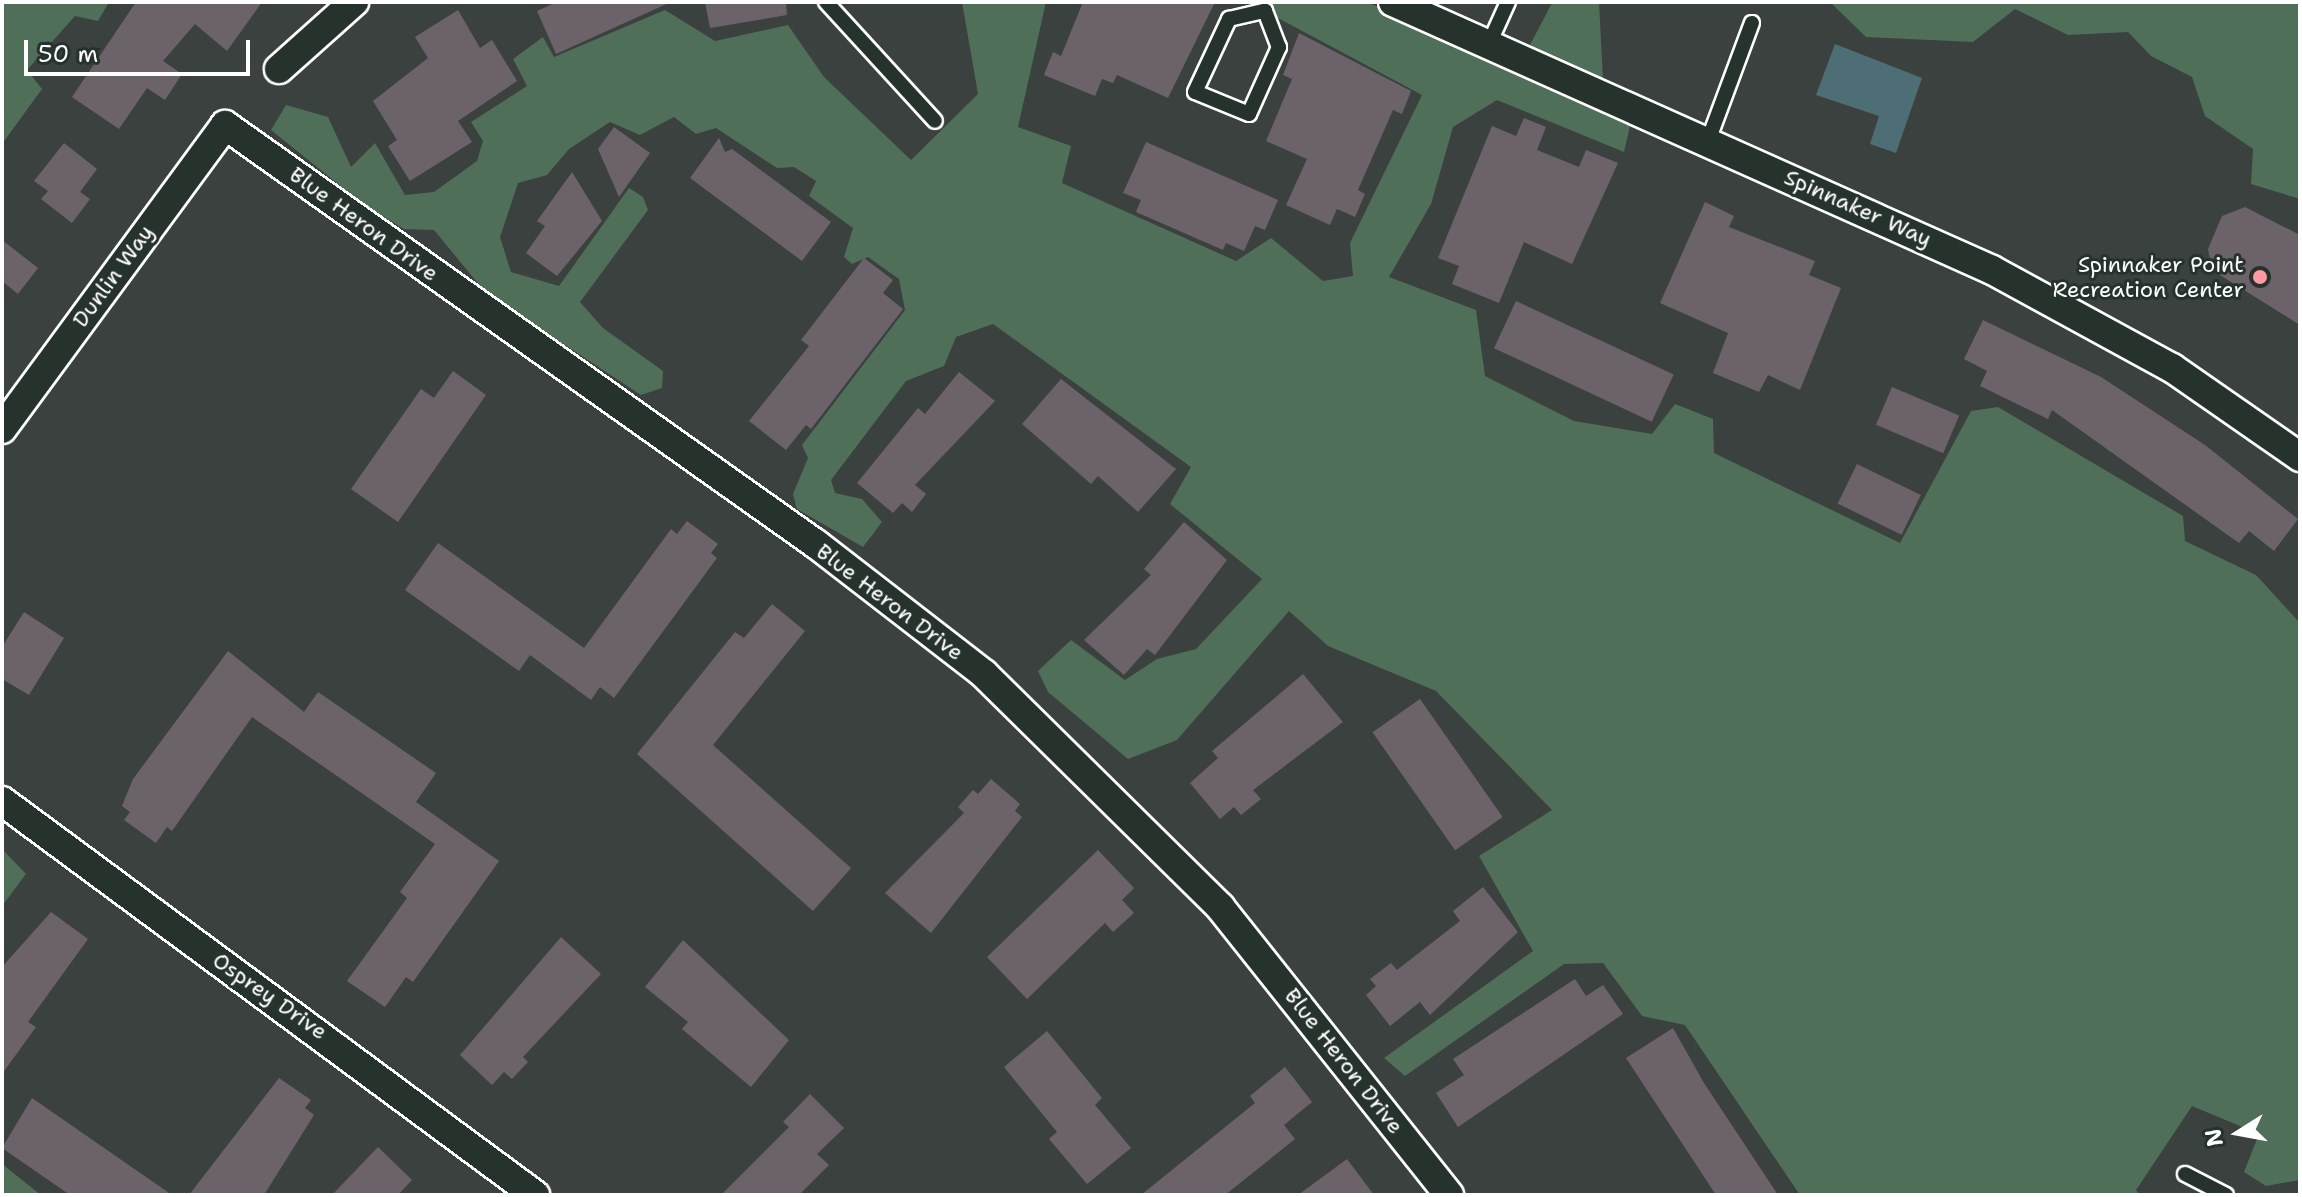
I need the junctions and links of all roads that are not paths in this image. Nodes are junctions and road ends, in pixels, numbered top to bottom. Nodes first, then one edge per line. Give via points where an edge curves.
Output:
1 (354, 2) edge
2 (826, 2) edge
3 (1393, 2) edge
4 (1508, 2) edge
5 (1267, 7) edge
6 (1752, 23) dead end
7 (1489, 44) junction
8 (279, 69) dead end
9 (935, 121) dead end
10 (225, 125) joint
11 (1708, 141) junction
12 (2, 429) edge
13 (2300, 457) edge
14 (2, 801) edge
15 (2185, 1174) dead end
16 (535, 1195) edge
17 (1449, 1195) edge
18 (2226, 1195) edge

1 - 8 street
2 - 9 lane
3 - 7 street, Spinnaker Way
4 - 7 lane
5 - 5 lane via 1229,19 1195,92 1249,114 1279,47
6 - 11 lane
7 - 11 street, Spinnaker Way
10 - 12 street, Dunlin Way
10 - 17 street, Blue Heron Drive via 816,544 984,674 1220,907
11 - 13 street, Spinnaker Way via 1927,238 2113,333
14 - 16 street, Osprey Drive
15 - 18 lane

